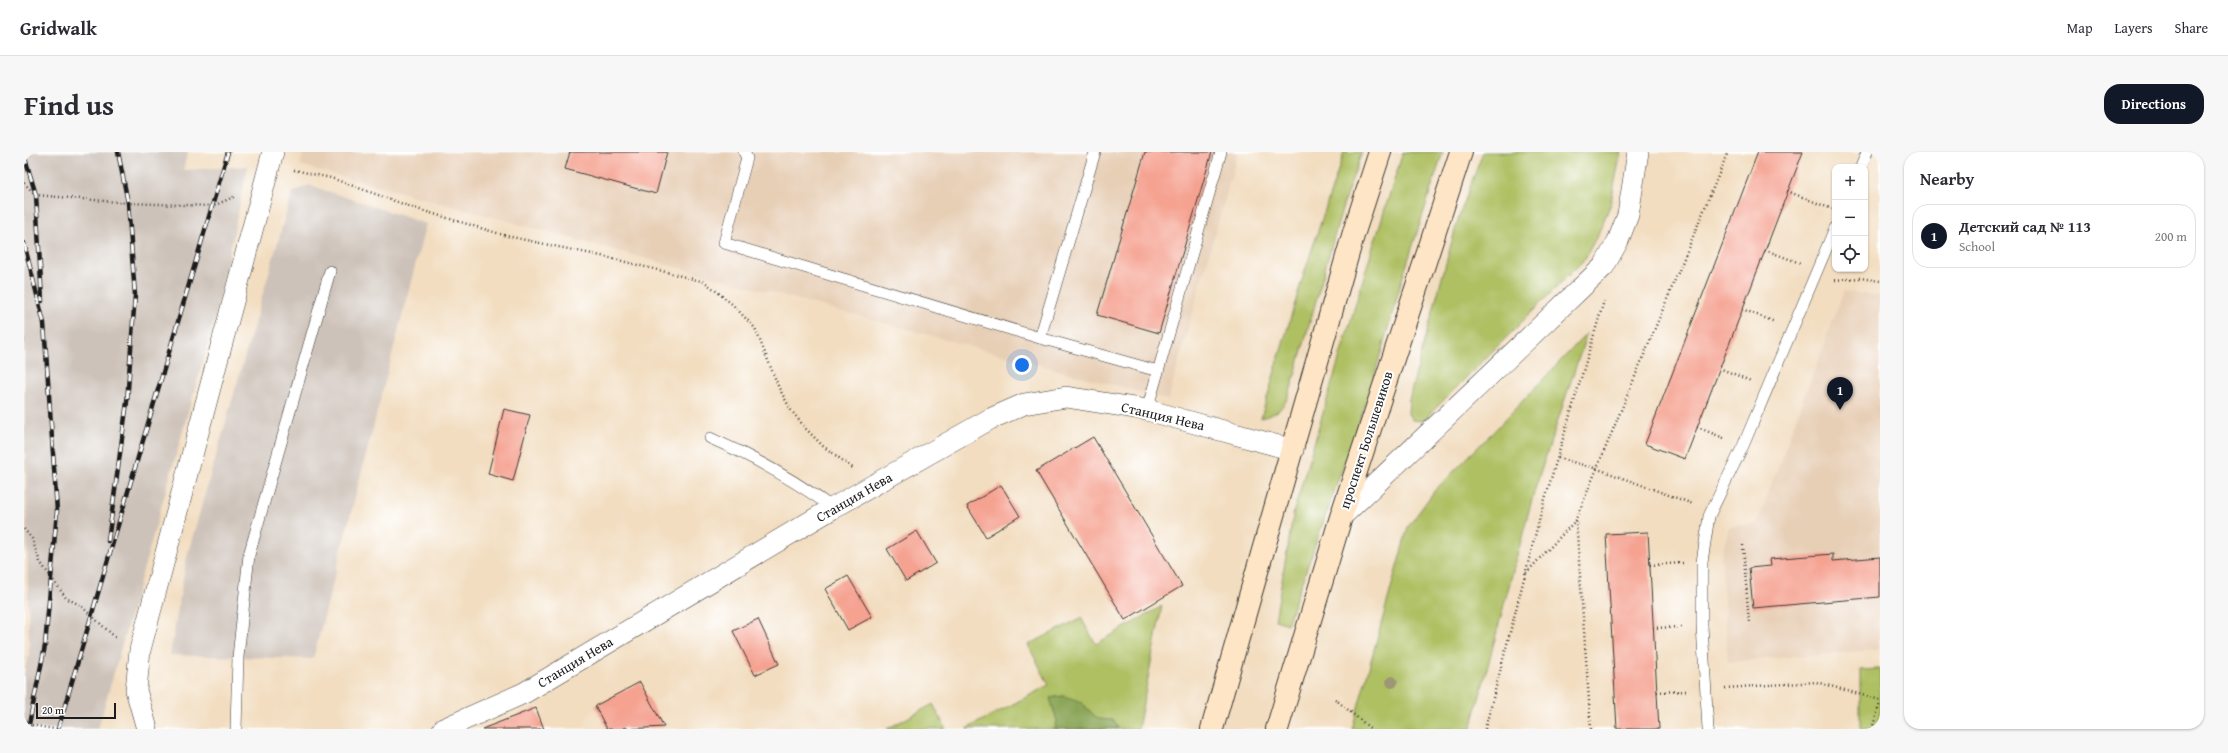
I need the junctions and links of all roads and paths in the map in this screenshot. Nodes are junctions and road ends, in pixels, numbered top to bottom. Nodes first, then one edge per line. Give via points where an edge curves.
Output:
1 (273, 152) edge
2 (744, 152) edge
3 (1095, 152) edge
4 (1221, 152) edge
5 (1380, 152) edge
6 (1461, 152) edge
7 (1638, 152) edge
8 (1728, 152) edge
9 (1867, 152) edge
10 (1862, 164) edge
11 (266, 177) junction
12 (24, 183) edge
13 (1788, 191) dead end
14 (1832, 209) edge
15 (1832, 235) edge
16 (1765, 250) dead end
17 (1818, 269) junction
18 (330, 271) dead end
19 (1813, 281) junction
20 (1880, 281) edge
21 (1605, 299) dead end
22 (1742, 309) dead end
23 (1793, 328) junction
24 (1040, 338) junction
25 (1719, 368) dead end
26 (1158, 371) junction
27 (1768, 387) junction
28 (1147, 410) junction
29 (1697, 427) dead end
30 (710, 438) dead end
31 (1743, 446) junction
32 (1293, 450) junction
33 (1558, 458) junction
34 (1598, 469) junction
35 (876, 484) junction
36 (833, 508) junction
37 (1712, 511) junction
38 (1341, 517) junction
39 (1576, 519) junction
40 (24, 529) edge
41 (1743, 545) dead end
42 (1702, 562) junction
43 (1650, 565) dead end
44 (1526, 574) junction
45 (1749, 623) dead end
46 (1702, 625) junction
47 (1653, 628) dead end
48 (139, 660) junction
49 (1706, 690) junction
50 (1657, 692) dead end
51 (1335, 699) dead end
52 (1880, 700) edge
53 (1880, 703) edge
54 (24, 724) edge
55 (54, 729) edge
56 (147, 729) edge
57 (236, 729) edge
58 (444, 729) edge
59 (1212, 729) edge
60 (1277, 729) edge
61 (1371, 729) edge
62 (1485, 729) edge
63 (1591, 729) edge
64 (1708, 729) edge
65 (1872, 729) edge

1 - 11 street
2 - 24 lane via 747,158 724,243
3 - 24 lane
4 - 26 lane
5 - 32 main road via 1354,232
6 - 38 main road, проспект Большевиков
7 - 38 street via 1628,215 1618,241 1604,266
8 - 34 path
9 - 10 lane
11 - 12 path via 213,206 128,203 36,195
11 - 35 path via 292,169 331,178 414,208 507,236 705,282 732,304 755,328 779,388 791,410 806,429 838,457
11 - 48 street
13 - 14 path
15 - 17 lane
16 - 17 path
17 - 19 lane
18 - 57 lane via 250,555 238,657
19 - 20 path via 1860,278
19 - 23 lane
21 - 33 path
22 - 23 path
23 - 27 lane
24 - 26 lane
25 - 27 path
26 - 28 lane
27 - 31 lane
28 - 32 street, Станция Нева
28 - 35 street, Станция Нева via 1066,396 1024,404 990,419
29 - 31 path
30 - 36 lane via 792,479
31 - 37 lane
32 - 59 main road
33 - 34 path
33 - 44 path
34 - 37 path
34 - 39 path
35 - 36 street, Станция Нева
36 - 58 street, Станция Нева via 524,693
37 - 42 lane
38 - 60 main road, проспект Большевиков
39 - 44 path
39 - 63 path
40 - 48 path via 32,539 40,562 66,598 91,614
41 - 45 path
42 - 43 path
42 - 46 lane
44 - 62 path
46 - 47 path
46 - 49 lane
48 - 56 street via 136,690
49 - 50 path
49 - 52 path via 1816,682
49 - 64 lane
51 - 61 path
53 - 65 path
54 - 55 path

